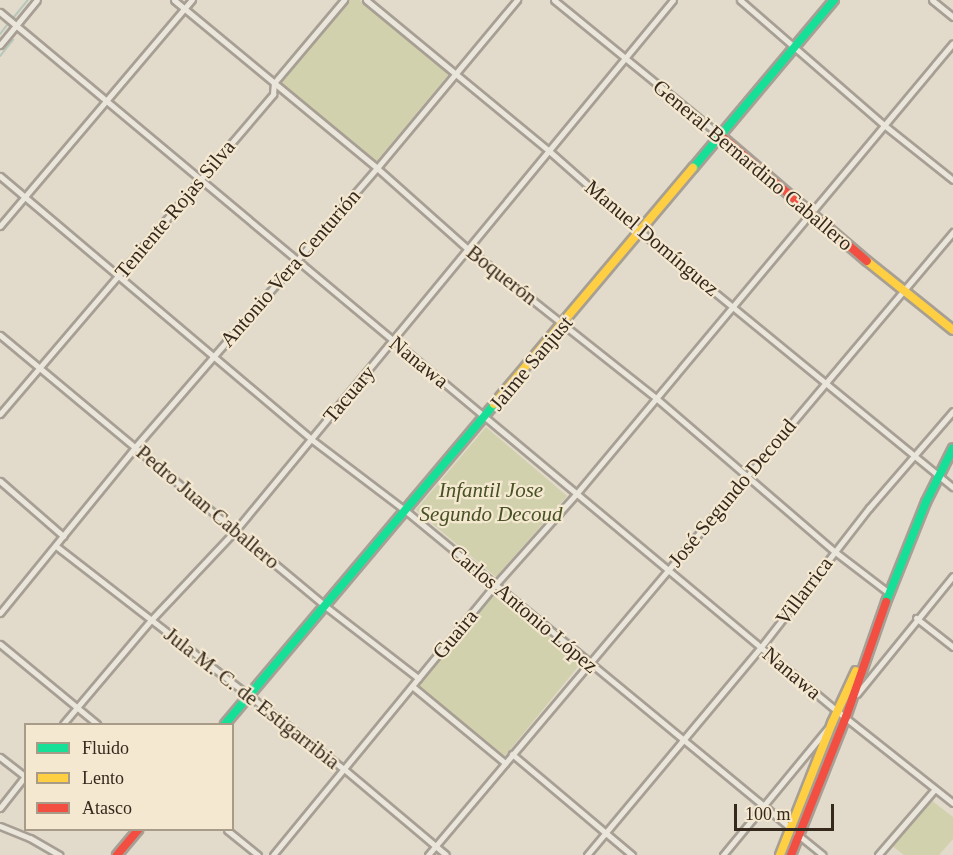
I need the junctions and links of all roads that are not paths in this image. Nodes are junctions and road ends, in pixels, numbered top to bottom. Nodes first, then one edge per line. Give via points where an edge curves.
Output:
1 (37, 0) edge
2 (174, 0) edge
3 (192, 0) edge
4 (344, 0) edge
5 (366, 0) edge
6 (517, 0) edge
7 (554, 0) edge
8 (673, 0) edge
9 (740, 0) edge
10 (834, 0) edge
11 (932, 0) edge
12 (184, 9) junction
13 (0, 12) edge
14 (953, 17) edge
15 (16, 25) junction
16 (953, 43) edge
17 (0, 45) edge
18 (794, 48) junction
19 (625, 58) junction
20 (456, 75) junction
21 (274, 83) junction
22 (108, 101) junction
23 (884, 125) junction
24 (721, 136) junction
25 (548, 150) junction
26 (377, 168) junction
27 (0, 176) edge
28 (201, 178) junction
29 (953, 180) edge
30 (26, 197) junction
31 (809, 212) junction
32 (0, 226) edge
33 (641, 232) junction
34 (953, 232) edge
35 (468, 249) junction
36 (298, 259) junction
37 (119, 275) junction
38 (903, 292) junction
39 (732, 306) junction
40 (564, 324) junction
41 (953, 330) edge
42 (0, 335) edge
43 (393, 341) junction
44 (214, 356) junction
45 (40, 366) junction
46 (825, 383) junction
47 (656, 398) junction
48 (953, 411) edge
49 (0, 414) edge
50 (486, 417) junction
51 (311, 439) junction
52 (136, 446) junction
53 (953, 448) edge
54 (915, 457) junction
55 (747, 475) junction
56 (938, 475) junction
57 (0, 481) edge
58 (953, 487) edge
59 (577, 493) junction
60 (406, 512) junction
61 (235, 531) junction
62 (63, 536) junction
63 (56, 546) junction
64 (834, 551) junction
65 (668, 568) junction
66 (953, 576) edge
67 (495, 585) junction
68 (889, 593) junction
69 (325, 606) junction
70 (0, 613) edge
71 (916, 618) junction
72 (151, 620) junction
73 (875, 630) junction
74 (0, 644) edge
75 (761, 647) junction
76 (953, 647) edge
77 (588, 663) junction
78 (418, 678) junction
79 (412, 686) junction
80 (250, 695) junction
81 (851, 702) junction
82 (76, 708) junction
83 (837, 711) junction
84 (846, 717) junction
85 (64, 723) edge
86 (96, 723) edge
87 (226, 723) edge
88 (832, 723) junction
89 (683, 740) junction
90 (512, 754) junction
91 (0, 757) edge
92 (505, 763) junction
93 (344, 769) junction
94 (24, 774) edge
95 (24, 776) edge
96 (935, 789) junction
97 (953, 803) edge
98 (764, 806) junction
99 (0, 808) edge
100 (0, 826) edge
101 (790, 828) junction
102 (137, 831) edge
103 (228, 831) edge
104 (605, 833) junction
105 (799, 835) junction
106 (435, 846) junction
107 (59, 855) edge
108 (117, 855) edge
109 (258, 855) edge
110 (273, 855) edge
111 (428, 855) edge
112 (446, 855) edge
113 (586, 855) edge
114 (632, 855) edge
115 (723, 855) edge
116 (780, 855) edge
117 (791, 855) edge
118 (823, 855) edge
119 (878, 855) edge

1 - 15 street
2 - 12 street, Boquerón
3 - 12 street
4 - 21 street, Teniente Rojas Silva
5 - 20 street, Manuel Domínguez
6 - 20 street, Antonio Vera Centurión
7 - 19 street, General Bernardino Caballero
8 - 19 street, Tacuary
9 - 18 street
10 - 18 main road, Jaime Sanjust
11 - 14 street
12 - 21 street, Boquerón
12 - 22 street
13 - 15 street, Nanawa
15 - 17 street
15 - 22 street, Nanawa
16 - 23 street, Guaira
18 - 23 street
18 - 24 main road, Jaime Sanjust
19 - 24 street, General Bernardino Caballero
19 - 25 street, Tacuary
20 - 25 street, Manuel Domínguez
20 - 26 street, Antonio Vera Centurión
21 - 26 street, Boquerón
21 - 28 street, Teniente Rojas Silva via 273,94
22 - 28 street, Nanawa
22 - 30 street
23 - 29 street
23 - 31 street, Guaira
24 - 31 main road, General Bernardino Caballero
24 - 33 main road, Jaime Sanjust
25 - 33 street, Manuel Domínguez
25 - 35 street, Tacuary
26 - 35 street, Boquerón
26 - 36 street, Antonio Vera Centurión
27 - 30 street, Carlos Antonio López
28 - 36 street, Nanawa
28 - 37 street, Teniente Rojas Silva
30 - 32 street
30 - 37 street, Carlos Antonio López
31 - 38 main road, General Bernardino Caballero
31 - 39 street, Guaira
33 - 39 street, Manuel Domínguez
33 - 40 main road, Jaime Sanjust
34 - 38 street, José Segundo Decoud
35 - 40 street, Boquerón
35 - 43 street, Tacuary
36 - 43 street, Nanawa
36 - 44 street, Antonio Vera Centurión
37 - 44 street, Carlos Antonio López
37 - 45 street, Teniente Rojas Silva
38 - 41 main road, General Bernardino Caballero
38 - 46 street, José Segundo Decoud
39 - 46 street, Manuel Domínguez
39 - 47 street, Guaira
40 - 47 street, Boquerón
40 - 50 main road, Jaime Sanjust
42 - 45 street, Pedro Juan Caballero
43 - 50 street, Nanawa
43 - 51 street, Tacuary
44 - 51 street, Carlos Antonio López
44 - 52 street, Antonio Vera Centurión
45 - 49 street, Teniente Rojas Silva
45 - 52 street, Pedro Juan Caballero
46 - 54 street, Manuel Domínguez
46 - 55 street, José Segundo Decoud
47 - 55 street, Boquerón
47 - 59 street, Guaira
48 - 54 street, Villarrica
50 - 59 street, Nanawa
50 - 60 main road, Jaime Sanjust
51 - 60 street, Carlos Antonio López
51 - 61 street, Tacuary
52 - 61 street, Pedro Juan Caballero
52 - 62 street, Antonio Vera Centurión
53 - 56 main road
54 - 56 street, Manuel Domínguez
54 - 64 street, Villarrica
55 - 64 street, Boquerón
55 - 65 street, José Segundo Decoud
56 - 58 street, Manuel Domínguez
56 - 68 main road
57 - 62 street
59 - 65 street, Nanawa
59 - 67 street, Guaira
60 - 67 street, Carlos Antonio López
60 - 69 main road, Jaime Sanjust
61 - 69 street, Pedro Juan Caballero
61 - 72 street, Tacuary
62 - 63 street, Antonio Vera Centurión
63 - 70 street, Antonio Vera Centurión
63 - 72 street, Jula M. C. de Estigarribia
64 - 68 street, Boquerón
64 - 75 street, Villarrica
65 - 75 street, Nanawa
65 - 77 street, José Segundo Decoud
66 - 71 street
67 - 77 street, Carlos Antonio López
67 - 78 street, Guaira
68 - 73 main road
69 - 78 street, Pedro Juan Caballero
69 - 80 main road, Jaime Sanjust
71 - 76 street
71 - 81 street
72 - 80 street, Jula M. C. de Estigarribia
72 - 82 street, Tacuary
73 - 81 main road
73 - 83 main road
74 - 82 street
75 - 83 street, Nanawa
75 - 89 street, Villarrica
77 - 89 street, Carlos Antonio López
77 - 90 street, José Segundo Decoud
78 - 79 street, Guaira
79 - 92 street
79 - 93 street, Guaira
80 - 87 main road, Jaime Sanjust
80 - 93 street, Jula M. C. de Estigarribia
81 - 83 street
81 - 84 main road
82 - 85 street, Tacuary
82 - 86 street
83 - 84 street, Nanawa
83 - 88 main road
84 - 96 street, Nanawa
84 - 105 main road
88 - 98 street
88 - 101 main road
89 - 98 street, Carlos Antonio López
89 - 104 street, Villarrica
90 - 92 street, José Segundo Decoud
90 - 104 street
91 - 94 street
92 - 106 street, José Segundo Decoud
93 - 106 street, Jula M. C. de Estigarribia
93 - 110 street, Guaira
95 - 99 street
96 - 97 street, Nanawa
96 - 119 street
98 - 101 street, Carlos Antonio López
98 - 115 street
100 - 107 street via 30,837
101 - 105 street, Carlos Antonio López
101 - 116 main road
102 - 108 main road
103 - 109 street
104 - 113 street, Villarrica
104 - 114 street
105 - 117 main road
105 - 118 street, Carlos Antonio López
106 - 111 street, José Segundo Decoud
106 - 112 street, Jula M. C. de Estigarribia

